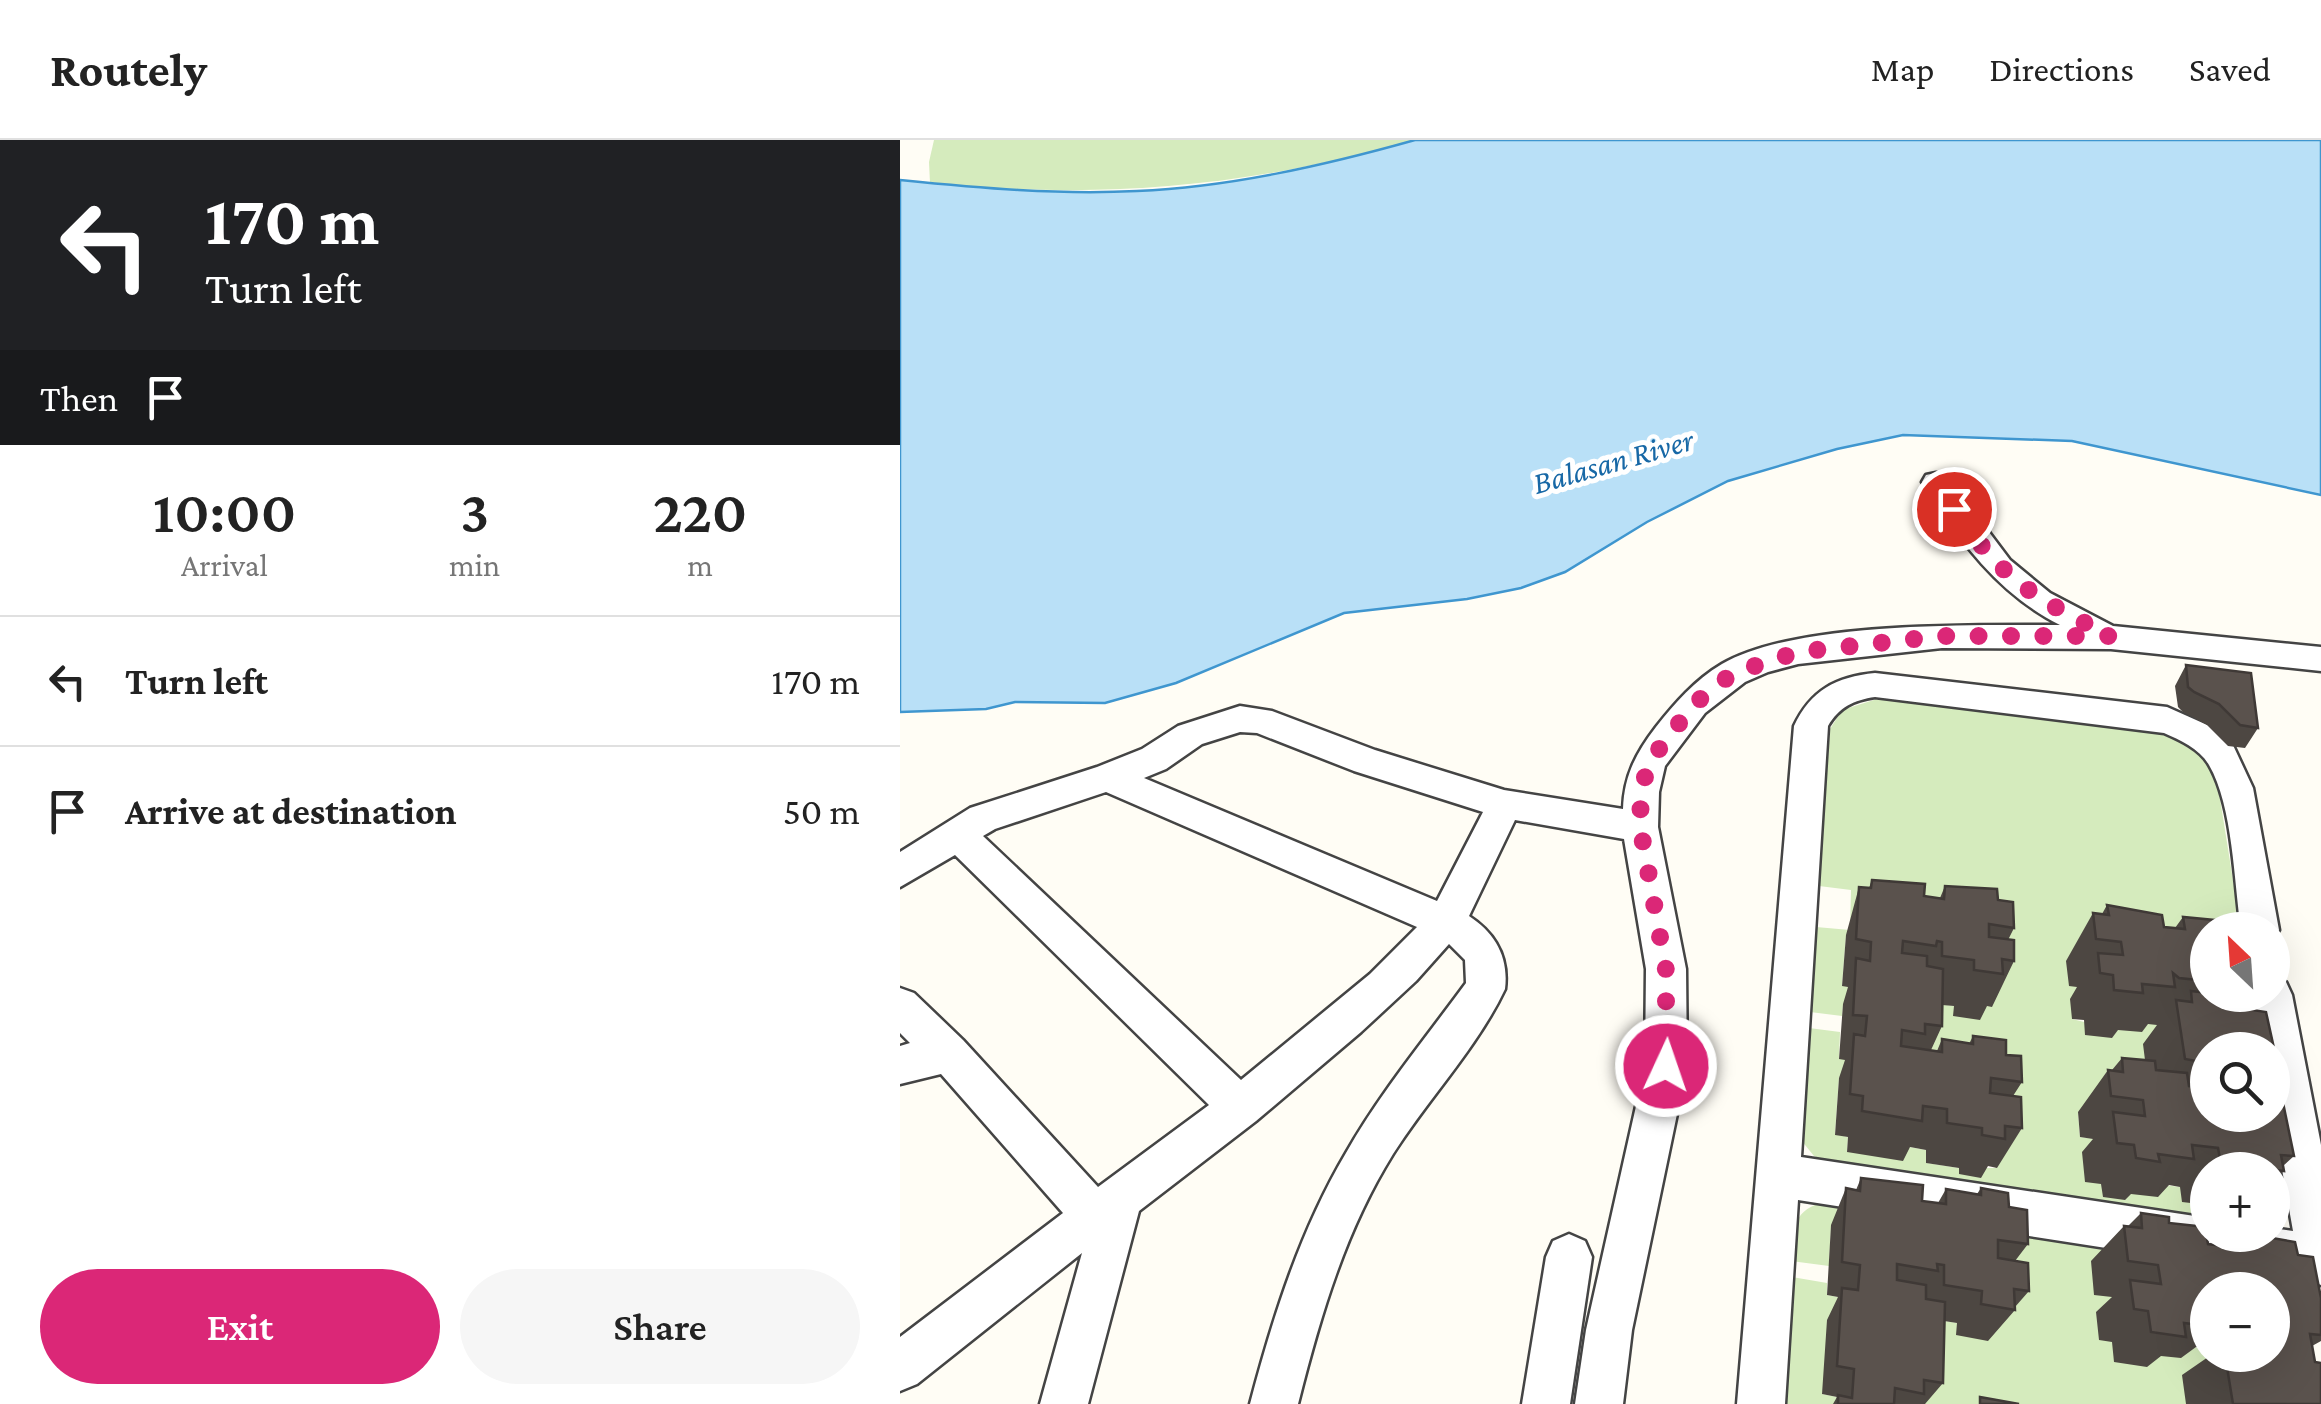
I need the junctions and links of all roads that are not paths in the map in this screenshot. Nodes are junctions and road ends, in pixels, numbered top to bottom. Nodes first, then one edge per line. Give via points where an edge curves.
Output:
1 (1936, 482) dead end
2 (2111, 636) junction
3 (2321, 660) edge
4 (1108, 778) junction
5 (1504, 804) junction
6 (1640, 826) junction
7 (957, 834) junction
8 (900, 871) edge
9 (2257, 912) edge
10 (1444, 921) junction
11 (900, 1006) edge
12 (2275, 1012) edge
13 (949, 1054) junction
14 (900, 1064) edge
15 (1241, 1108) junction
16 (1778, 1174) junction
17 (1107, 1207) junction
18 (1569, 1257) dead end
19 (2321, 1260) edge
20 (900, 1366) edge
21 (1064, 1404) edge
22 (1274, 1404) edge
23 (1546, 1404) edge
24 (1600, 1404) edge
25 (1760, 1404) edge

1 - 2 street via 2008,575 2038,600
2 - 3 street
2 - 6 street via 1942,636 1760,662 1733,673 1678,721 1649,762
4 - 5 street via 1190,735 1240,719 1260,720
4 - 7 street via 983,818
4 - 10 street
5 - 6 street
5 - 10 street
6 - 24 street via 1666,970 1666,1066 1609,1330
7 - 8 street
7 - 15 street
9 - 16 street via 2229,768 2210,743 2183,726 1891,687 1860,686 1834,696 1812,726
10 - 15 street via 1380,987
10 - 22 street via 1474,937 1489,971 1485,989 1408,1093 1338,1211
11 - 13 street
12 - 19 street
13 - 14 street
13 - 17 street
15 - 17 street
16 - 19 street
16 - 25 street
17 - 20 street
17 - 21 street
18 - 23 street

